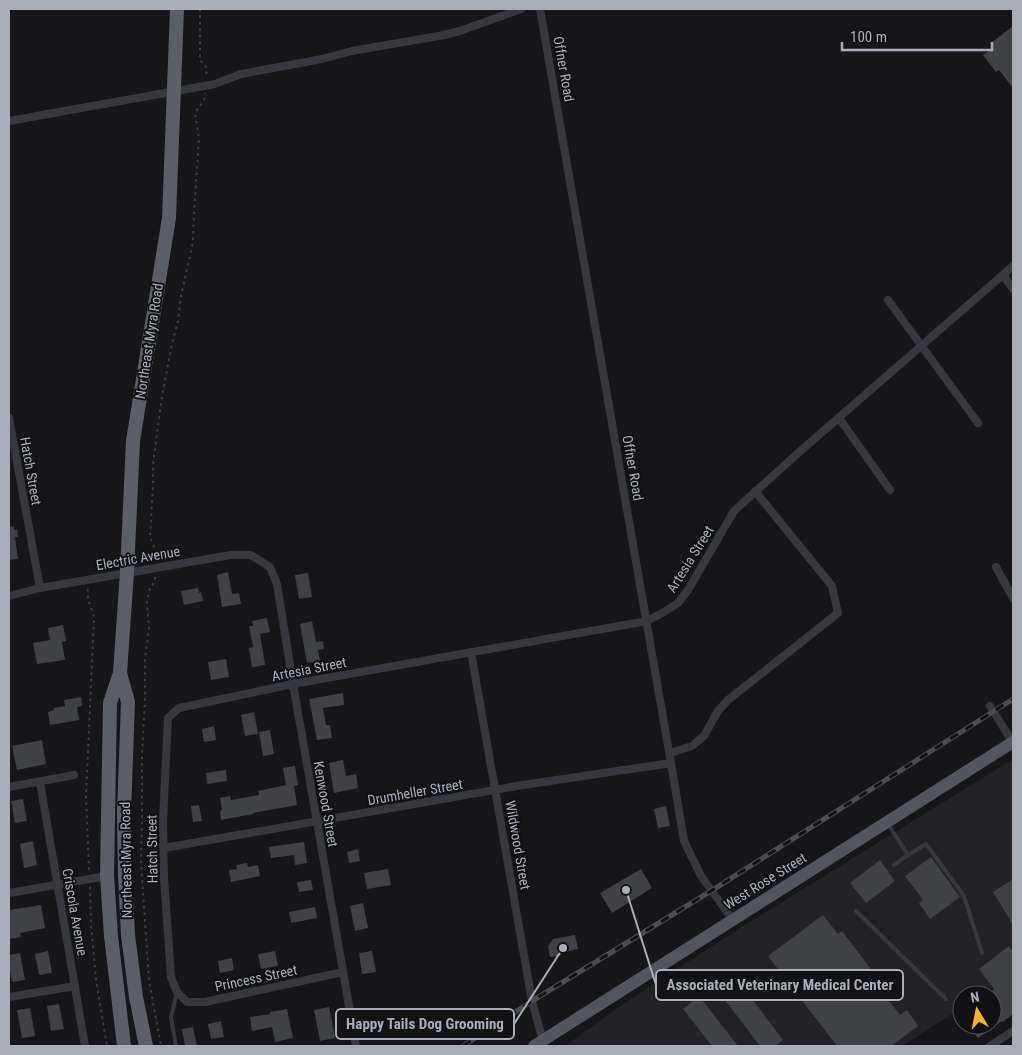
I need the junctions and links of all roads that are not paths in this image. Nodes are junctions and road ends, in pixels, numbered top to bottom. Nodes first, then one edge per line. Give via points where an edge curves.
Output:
1 (177, 9) edge
2 (521, 9) edge
3 (540, 9) edge
4 (174, 92) junction
5 (9, 121) edge
6 (1013, 266) edge
7 (1003, 275) junction
8 (1013, 289) edge
9 (888, 300) dead end
10 (921, 346) junction
11 (9, 418) edge
12 (838, 418) junction
13 (978, 423) dead end
14 (890, 490) dead end
15 (755, 491) junction
16 (270, 567) joint
17 (996, 568) dead end
18 (127, 572) junction
19 (40, 588) junction
20 (9, 596) edge
21 (1013, 598) edge
22 (647, 620) junction
23 (471, 652) junction
24 (120, 673) junction
25 (293, 684) junction
26 (990, 706) dead end
27 (179, 708) joint
28 (1013, 742) edge
29 (670, 753) junction
30 (672, 763) junction
31 (74, 776) dead end
32 (40, 782) junction
33 (9, 787) edge
34 (495, 790) junction
35 (316, 821) junction
36 (887, 822) junction
37 (164, 848) junction
38 (908, 855) junction
39 (894, 865) dead end
40 (107, 876) junction
41 (57, 885) junction
42 (9, 893) edge
43 (856, 911) dead end
44 (733, 920) junction
45 (982, 952) dead end
46 (343, 972) junction
47 (75, 986) junction
48 (177, 992) junction
49 (9, 997) edge
50 (946, 999) dead end
51 (1013, 1031) edge
52 (538, 1043) edge
53 (85, 1046) edge
54 (124, 1046) edge
55 (146, 1046) edge
56 (176, 1046) edge
57 (356, 1046) edge
58 (990, 1046) edge

1 - 4 highway, Northeast Myra Road
2 - 4 street via 444,36 241,74 215,84
3 - 22 street, Offner Road
4 - 5 street
4 - 18 highway, Northeast Myra Road via 169,218 133,441
6 - 7 street, Artesia Street
7 - 8 street
7 - 10 street, Artesia Street
9 - 10 street
10 - 12 street, Artesia Street
10 - 13 street
11 - 19 street, Hatch Street
12 - 14 street
12 - 15 street, Artesia Street
15 - 22 street, Artesia Street via 734,511 678,603
15 - 29 street via 832,586 838,613 728,700 704,736 692,746
16 - 18 street, Electric Avenue via 251,555 231,555
16 - 25 street, Kenwood Street via 277,584
17 - 21 street
18 - 19 street, Electric Avenue
18 - 24 highway, Northeast Myra Road
19 - 20 street, Electric Avenue
22 - 23 street, Artesia Street
22 - 29 street, Offner Road
23 - 25 street, Artesia Street
23 - 34 street, Wildwood Street
24 - 40 highway, Northeast Myra Road via 110,703
24 - 55 highway, Northeast Myra Road via 128,702 124,813 128,936
25 - 27 street, Artesia Street
25 - 35 street, Kenwood Street
26 - 28 street
27 - 37 street, Hatch Street via 168,718
28 - 36 main road, West Rose Street
29 - 30 street, Offner Road
30 - 34 street, Drumheller Street
30 - 44 street, Offner Road via 684,841 701,876
31 - 32 street
32 - 33 street
32 - 41 street, Criscola Avenue
34 - 35 street, Drumheller Street
34 - 52 street, Wildwood Street
35 - 37 street, Drumheller Street
35 - 46 street, Kenwood Street
36 - 38 lane
36 - 44 main road, West Rose Street
37 - 48 street, Hatch Street via 171,977
38 - 39 lane
38 - 45 lane via 926,844 964,896
40 - 41 street
40 - 54 highway, Northeast Myra Road
41 - 42 street
41 - 47 street, Criscola Avenue
43 - 50 lane
44 - 52 main road, West Rose Street
46 - 48 street, Princess Street via 205,1002 187,1002
46 - 57 street, Kenwood Street
47 - 49 street
47 - 53 street, Criscola Avenue
48 - 56 lane via 171,1017
51 - 58 street

